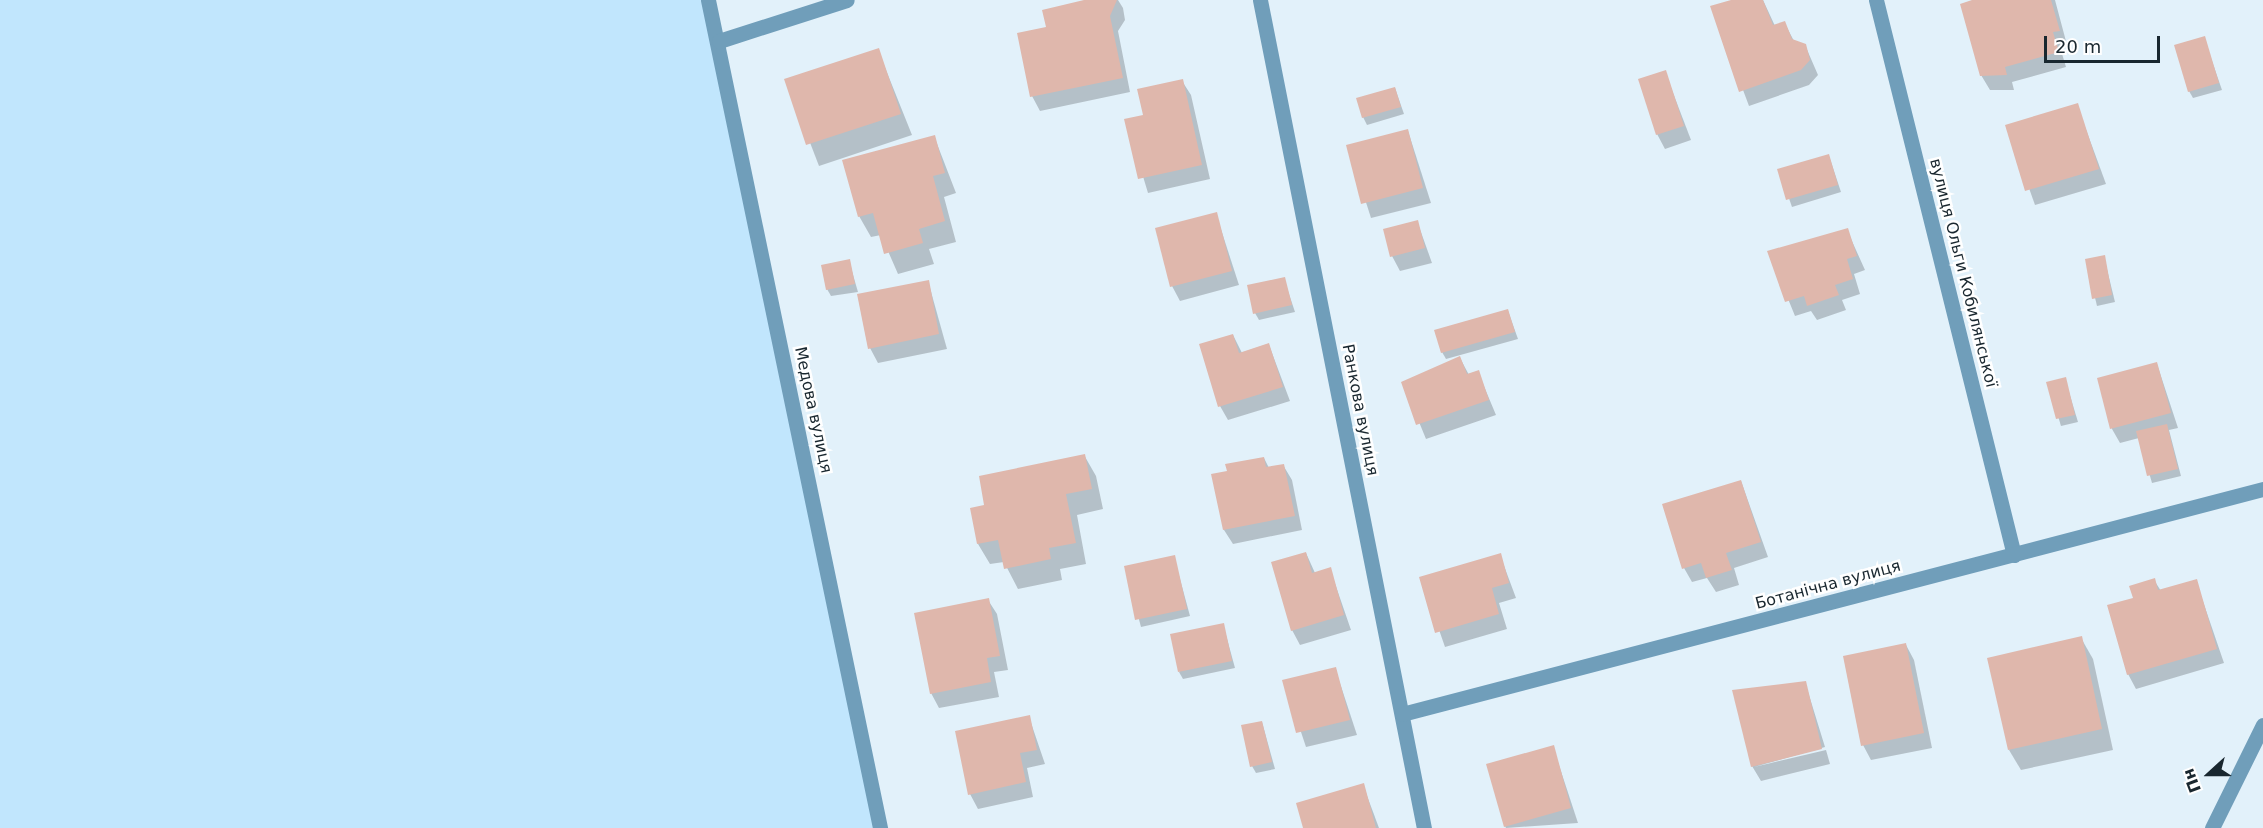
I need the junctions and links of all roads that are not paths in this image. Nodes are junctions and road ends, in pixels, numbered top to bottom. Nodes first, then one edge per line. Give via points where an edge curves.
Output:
1 (708, 0) edge
2 (847, 0) edge
3 (1260, 0) edge
4 (1876, 0) edge
5 (719, 41) junction
6 (2263, 489) edge
7 (2014, 555) junction
8 (1402, 714) junction
9 (2263, 725) edge
10 (880, 828) edge
11 (1424, 828) edge
12 (2212, 828) edge

1 - 5 street, Медова вулиця
2 - 5 street
3 - 8 street, Ранкова вулиця
4 - 7 street, вулиця Ольги Кобилянської
5 - 10 street, Медова вулиця
6 - 7 street, Ботанічна вулиця
7 - 8 street, Ботанічна вулиця
8 - 11 street, Ранкова вулиця
9 - 12 street

